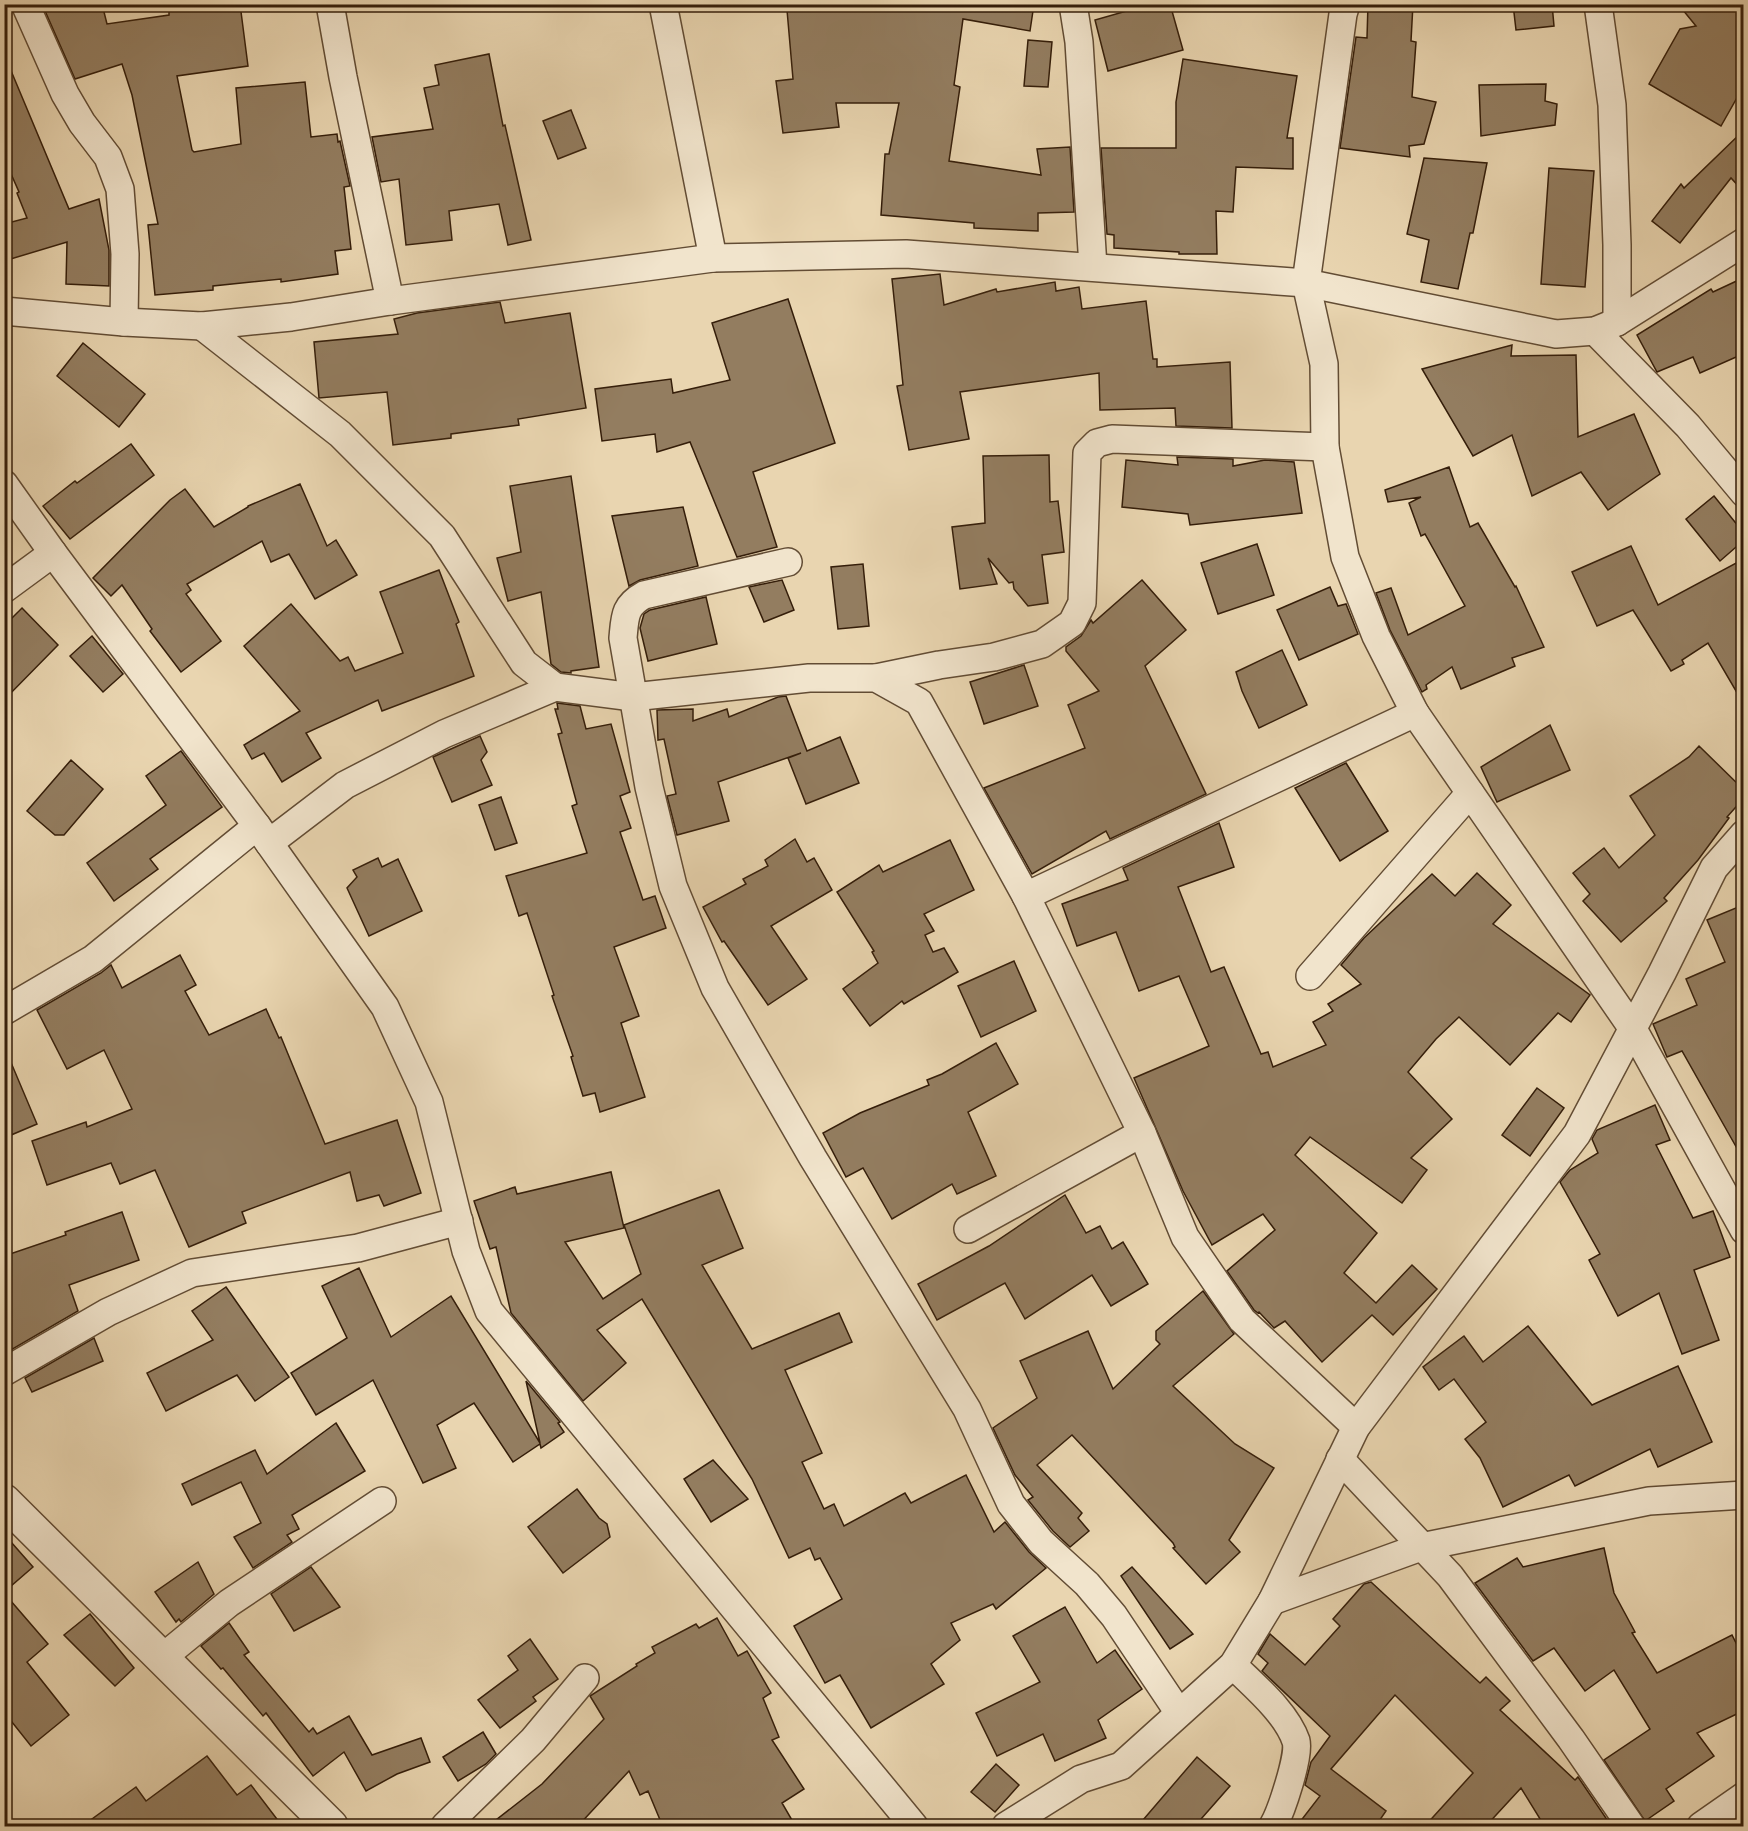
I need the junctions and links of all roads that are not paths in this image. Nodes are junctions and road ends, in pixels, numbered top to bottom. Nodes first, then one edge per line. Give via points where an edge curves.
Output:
1 (25, 4) edge
2 (330, 4) edge
3 (663, 4) edge
4 (1073, 4) edge
5 (1346, 4) edge
6 (1598, 4) edge
7 (1743, 242) edge
8 (713, 258) junction
9 (1093, 267) junction
10 (1306, 283) junction
11 (390, 301) junction
12 (4, 310) edge
13 (124, 322) junction
14 (202, 326) junction
15 (1606, 327) junction
16 (1325, 447) junction
17 (4, 484) edge
18 (1743, 493) edge
19 (53, 554) junction
20 (788, 562) dead end
21 (4, 589) edge
22 (876, 678) junction
23 (555, 687) junction
24 (633, 697) junction
25 (1415, 713) junction
26 (1470, 793) junction
27 (1743, 834) edge
28 (263, 835) junction
29 (1026, 896) junction
30 (1310, 976) dead end
31 (4, 1011) edge
32 (1633, 1029) junction
33 (1142, 1133) junction
34 (459, 1221) junction
35 (968, 1229) dead end
36 (1743, 1230) edge
37 (4, 1372) edge
38 (1356, 1427) junction
39 (1340, 1459) junction
40 (1743, 1495) edge
41 (4, 1501) edge
42 (382, 1501) dead end
43 (1421, 1547) junction
44 (1272, 1601) junction
45 (162, 1658) junction
46 (1233, 1665) junction
47 (585, 1678) dead end
48 (1179, 1713) junction
49 (1743, 1796) edge
50 (331, 1827) edge
51 (445, 1827) edge
52 (914, 1827) edge
53 (1006, 1827) edge
54 (1273, 1827) edge
55 (1630, 1827) edge
56 (1701, 1827) edge

1 - 13 street via 65,94 108,157 120,189 125,254
2 - 11 street
3 - 8 street
4 - 9 street via 1079,42
5 - 10 street
6 - 15 street via 1612,105 1617,246
7 - 15 street
8 - 9 street via 906,254
8 - 11 street
9 - 10 street
10 - 15 street via 1556,334
10 - 16 street via 1323,364
11 - 14 street
12 - 13 street
13 - 14 street
14 - 23 street via 340,434 442,536 524,663
15 - 18 street
16 - 22 street via 1112,439 1097,443 1087,453 1082,603 1071,623 1042,644 994,657
16 - 25 street via 1345,557 1376,636
17 - 19 street
19 - 21 street
19 - 28 street
20 - 24 street via 644,595 632,602 626,614 624,638
22 - 24 street via 809,678
22 - 29 street via 919,702
23 - 24 street
23 - 28 street via 444,734 345,785
24 - 48 street via 673,886 715,988 813,1158 967,1409 1011,1504 1041,1542 1087,1584 1114,1616
25 - 26 street
25 - 29 street
26 - 30 street
26 - 32 street
27 - 32 street via 1714,868
28 - 31 street via 93,959
28 - 34 street via 386,1007 429,1102
29 - 33 street
32 - 36 street
32 - 38 street via 1577,1134
33 - 35 street
33 - 38 street via 1185,1237 1242,1320
34 - 37 street via 358,1248 192,1273 108,1311
34 - 52 street via 489,1311
38 - 39 street
39 - 43 street
39 - 44 street
40 - 43 street via 1649,1501
41 - 45 street
42 - 45 street via 229,1602
43 - 44 street
43 - 55 street via 1457,1585 1571,1739
44 - 46 street
45 - 50 street
46 - 48 street
46 - 54 street via 1276,1707 1296,1742 1293,1770
47 - 51 street via 533,1740
48 - 53 street via 1121,1766 1080,1779
49 - 56 street

